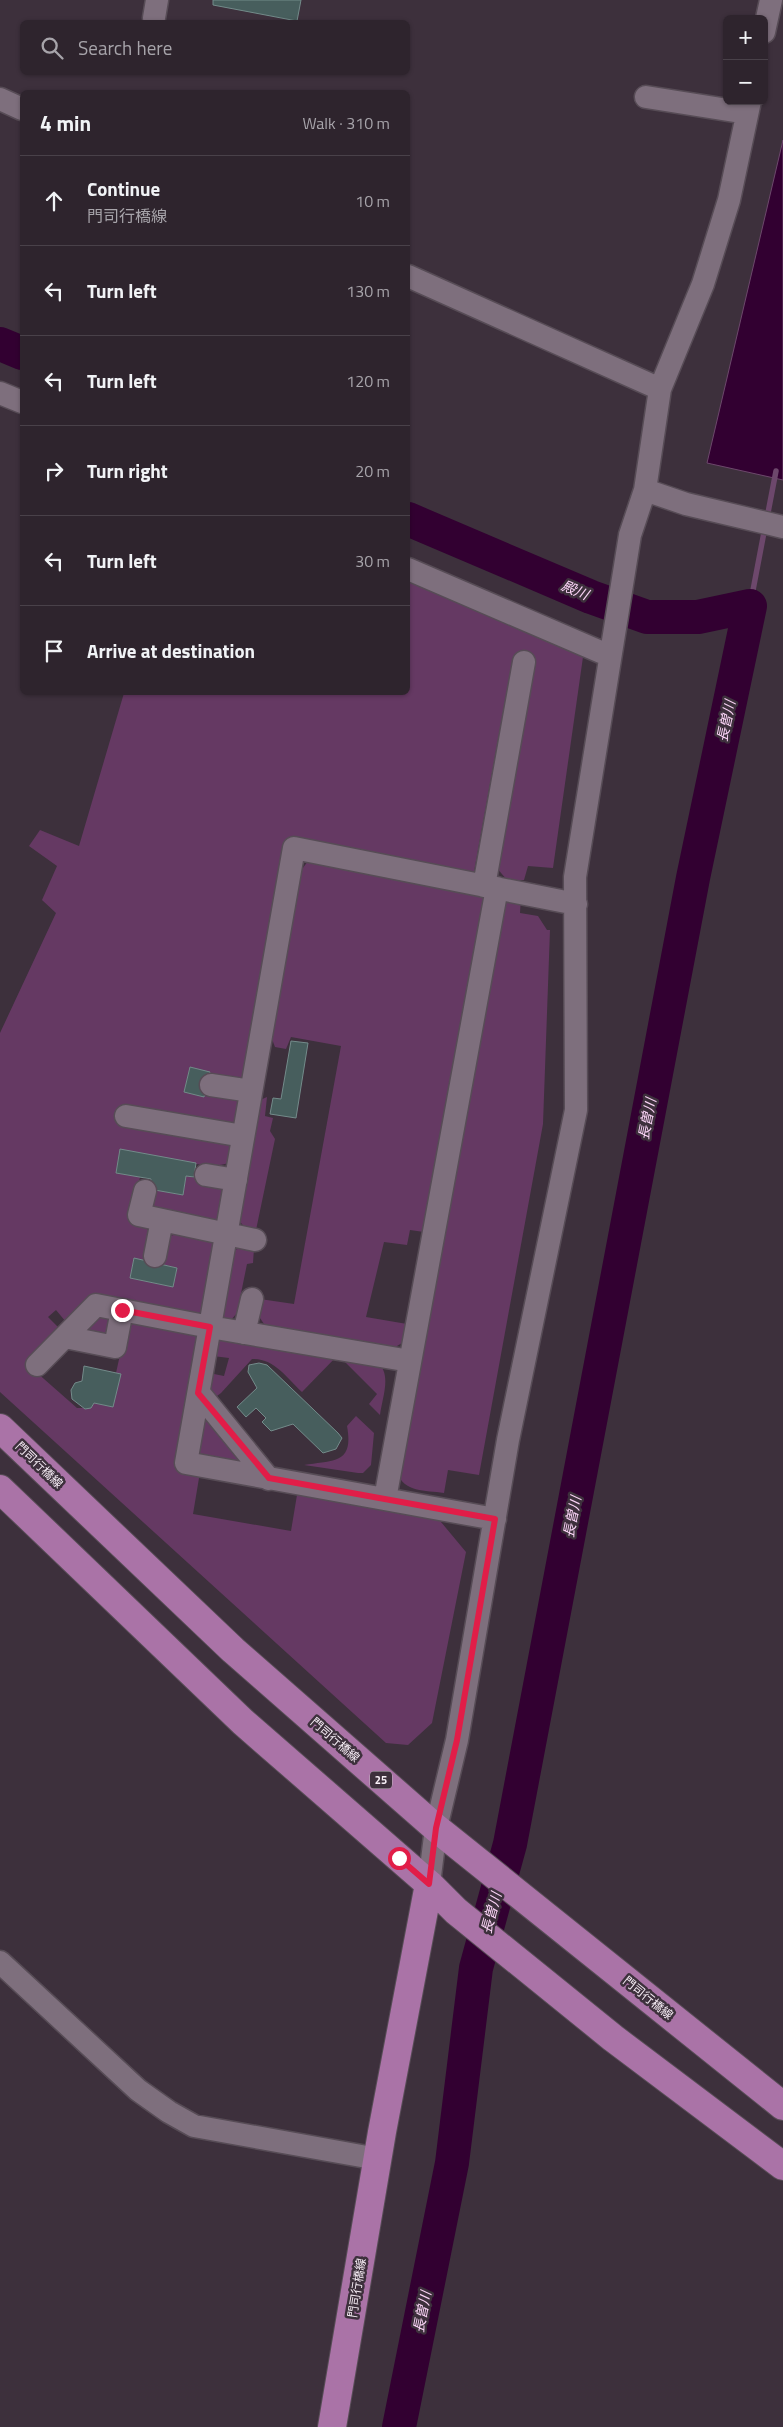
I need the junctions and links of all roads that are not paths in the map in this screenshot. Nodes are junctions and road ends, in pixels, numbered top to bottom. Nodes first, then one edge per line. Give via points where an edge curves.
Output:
1 (771, 0) edge
2 (768, 15) edge
3 (646, 98) dead end
4 (0, 99) edge
5 (748, 107) edge
6 (20, 108) edge
7 (410, 277) edge
8 (660, 389) junction
9 (0, 393) edge
10 (20, 401) edge
11 (644, 490) junction
12 (783, 527) edge
13 (410, 570) edge
14 (610, 650) junction
15 (524, 662) dead end
16 (491, 887) junction
17 (576, 904) junction
18 (210, 1085) dead end
19 (251, 1090) junction
20 (126, 1116) dead end
21 (243, 1136) junction
22 (206, 1175) dead end
23 (236, 1180) junction
24 (145, 1191) dead end
25 (162, 1220) junction
26 (226, 1234) junction
27 (255, 1240) dead end
28 (155, 1256) dead end
29 (252, 1299) dead end
30 (122, 1310) junction
31 (210, 1327) junction
32 (244, 1333) junction
33 (65, 1337) junction
34 (410, 1360) junction
35 (37, 1365) dead end
36 (198, 1393) junction
37 (0, 1428) edge
38 (269, 1478) junction
39 (2, 1496) edge
40 (385, 1499) junction
41 (495, 1519) junction
42 (436, 1828) junction
43 (429, 1884) junction
44 (0, 1962) edge
45 (783, 2106) edge
46 (378, 2159) junction
47 (783, 2166) edge
48 (332, 2427) edge

1 - 2 street
3 - 5 street
4 - 6 street
5 - 8 street via 729,200 703,284
7 - 8 street
8 - 11 street
9 - 10 street
11 - 12 street via 686,504
11 - 14 street via 630,535
13 - 14 street
14 - 17 street via 575,877
15 - 16 street
16 - 17 street
16 - 19 street via 294,848
16 - 34 street
17 - 41 street via 576,1110 508,1440
18 - 19 street
19 - 21 street
20 - 21 street
21 - 23 street
22 - 23 street
23 - 26 street
24 - 25 street via 139,1215
25 - 26 street
25 - 28 street
26 - 27 street
26 - 31 street
29 - 32 street
30 - 31 street
30 - 33 street via 96,1305
30 - 33 street via 114,1357
31 - 32 street
31 - 36 street
32 - 34 street
33 - 35 street
34 - 40 street
36 - 38 street
36 - 38 street via 186,1464
37 - 42 main road, 門司行橋線 / 25 via 233,1650
38 - 40 street
39 - 43 main road via 243,1722
40 - 41 street
41 - 42 street via 457,1740
42 - 43 street
42 - 45 main road, 門司行橋線 / 25
43 - 46 main road, 門司行橋線
43 - 47 main road via 456,1911 613,2038
44 - 46 street via 138,2090 194,2126
46 - 48 main road, 門司行橋線

